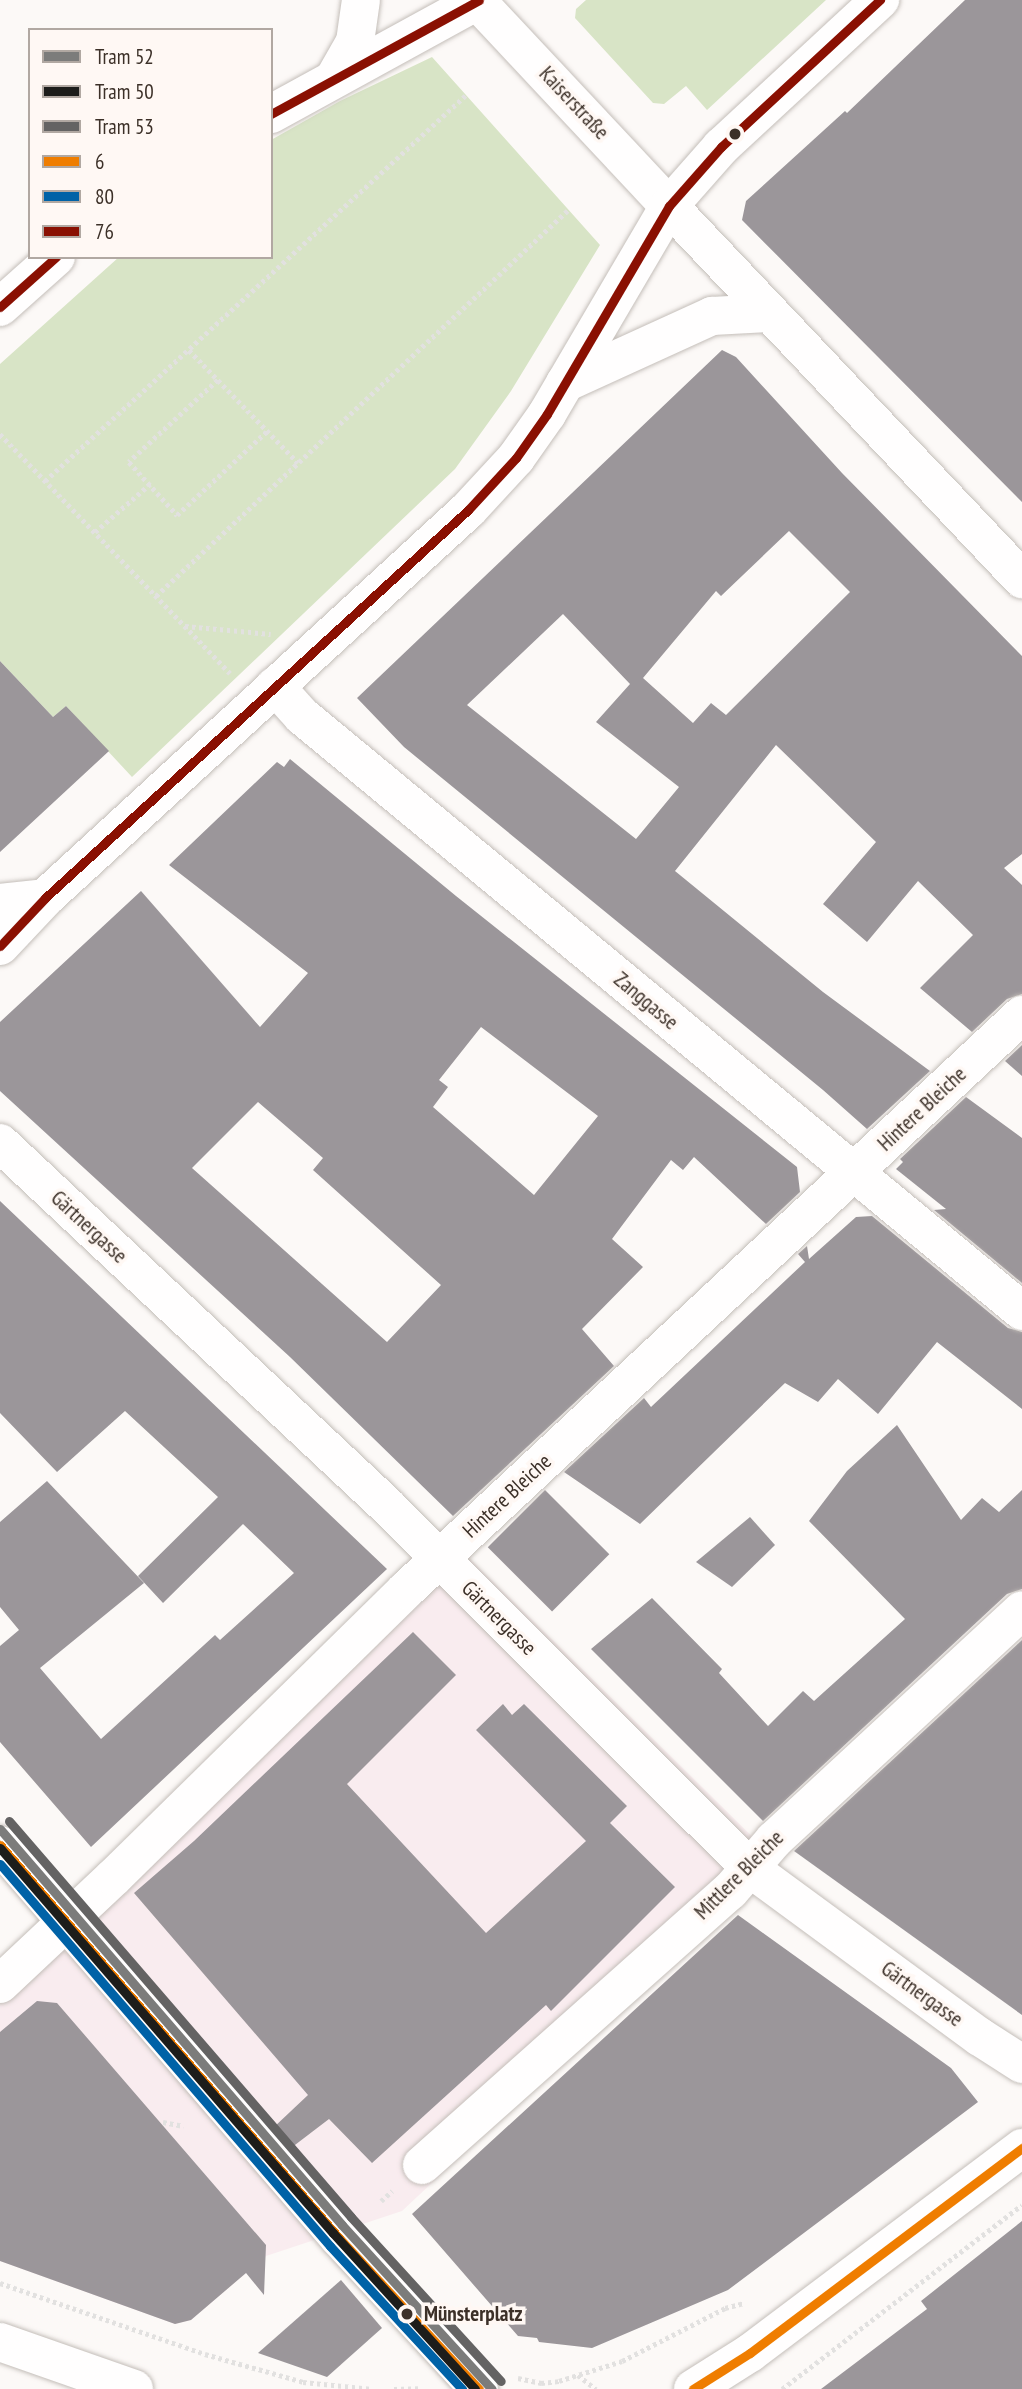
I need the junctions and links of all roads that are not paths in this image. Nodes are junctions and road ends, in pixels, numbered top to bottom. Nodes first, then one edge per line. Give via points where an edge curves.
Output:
1 (361, 0) edge
2 (478, 0) edge
3 (880, 0) edge
4 (335, 77) junction
5 (273, 113) edge
6 (669, 206) junction
7 (55, 259) edge
8 (0, 307) edge
9 (768, 313) junction
10 (565, 383) junction
11 (1022, 579) edge
12 (275, 686) junction
13 (46, 898) junction
14 (0, 903) edge
15 (0, 946) edge
16 (1022, 1015) edge
17 (0, 1143) edge
18 (854, 1172) junction
19 (1022, 1311) edge
20 (440, 1559) junction
21 (1022, 1610) edge
22 (0, 1846) edge
23 (751, 1869) junction
24 (66, 1921) junction
25 (0, 1984) edge
26 (1022, 2064) edge
27 (1022, 2148) edge
28 (422, 2165) dead end
29 (0, 2342) edge
30 (493, 2384) edge
31 (134, 2389) edge
32 (693, 2389) edge

1 - 4 street via 355,42
2 - 4 street, Kaiserstraße
2 - 6 street, Kaiserstraße
3 - 6 street via 721,147
4 - 5 street, Kaiserstraße
6 - 9 street, Kaiserstraße
6 - 10 street
7 - 8 street
9 - 10 street via 712,316
9 - 11 street, Kaiserstraße
10 - 12 street via 516,458 468,510
12 - 13 street
12 - 18 street, Zanggasse via 302,716
13 - 14 street
13 - 15 street
16 - 18 street, Hintere Bleiche
17 - 20 street, Gärtnergasse
18 - 19 street, Zanggasse
18 - 20 street, Hintere Bleiche
20 - 23 street, Gärtnergasse
20 - 24 street, Hintere Bleiche
21 - 23 street, Mittlere Bleiche via 774,1840
22 - 24 street
23 - 26 street, Gärtnergasse
23 - 28 street, Mittlere Bleiche
24 - 25 street, Hintere Bleiche
24 - 30 street via 407,2314
27 - 32 street via 750,2353
29 - 31 street

